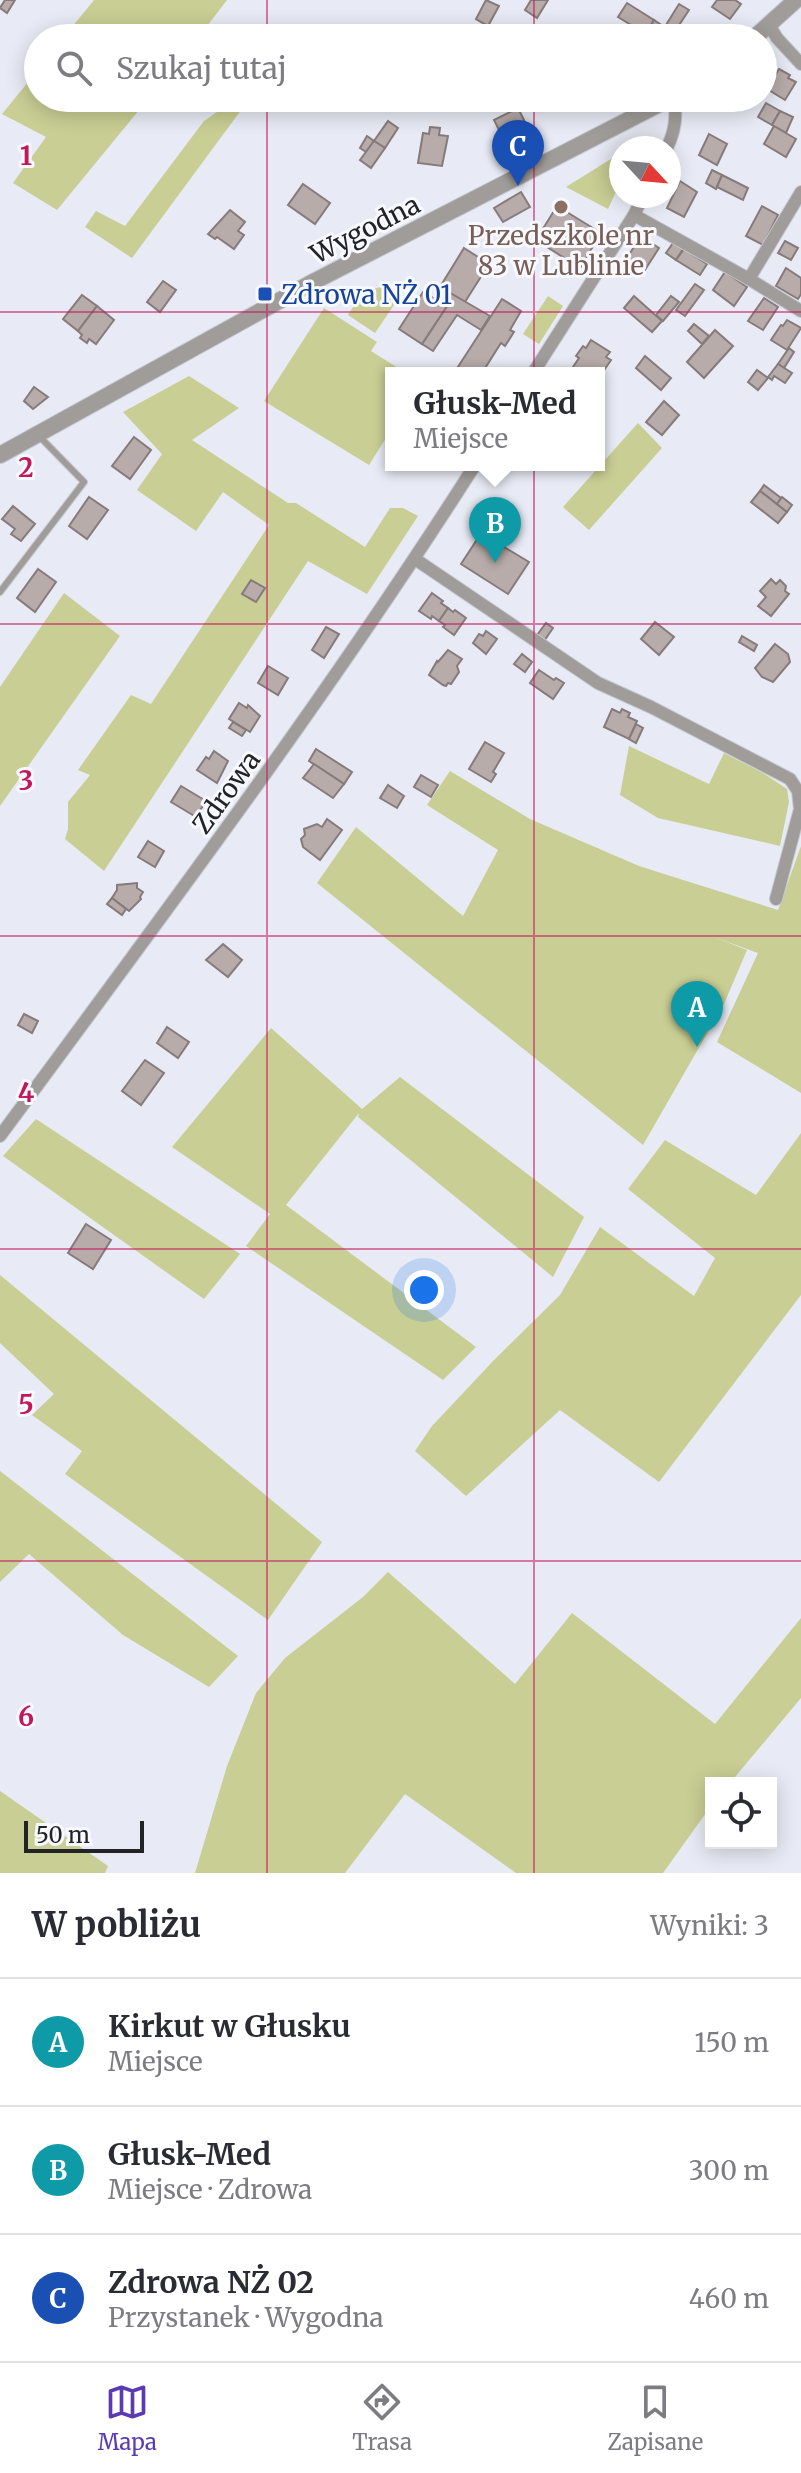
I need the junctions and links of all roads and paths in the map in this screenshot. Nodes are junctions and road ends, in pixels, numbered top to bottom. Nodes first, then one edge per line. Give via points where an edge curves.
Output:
1 (784, 0) edge
2 (796, 0) edge
3 (770, 24) edge
4 (770, 24) edge
5 (777, 38) edge
6 (801, 64) edge
7 (646, 112) edge
8 (676, 112) edge
9 (673, 136) edge
10 (801, 192) edge
11 (637, 208) edge
12 (634, 215) junction
13 (749, 279) junction
14 (801, 311) edge
15 (537, 367) edge
16 (37, 434) junction
17 (0, 455) edge
18 (471, 471) edge
19 (415, 559) junction
20 (0, 592) edge
21 (776, 899) dead end
22 (0, 1136) edge

1 - 3 street
2 - 4 street
5 - 6 street
7 - 16 street, Wygodna via 315,281
8 - 9 street
10 - 13 street
11 - 12 street
12 - 13 street
12 - 15 street
13 - 14 street
16 - 17 street, Wygodna
16 - 20 lane via 84,482
18 - 19 street, Zdrowa
19 - 21 street via 598,683 790,779 800,809
19 - 22 street, Zdrowa via 252,794

